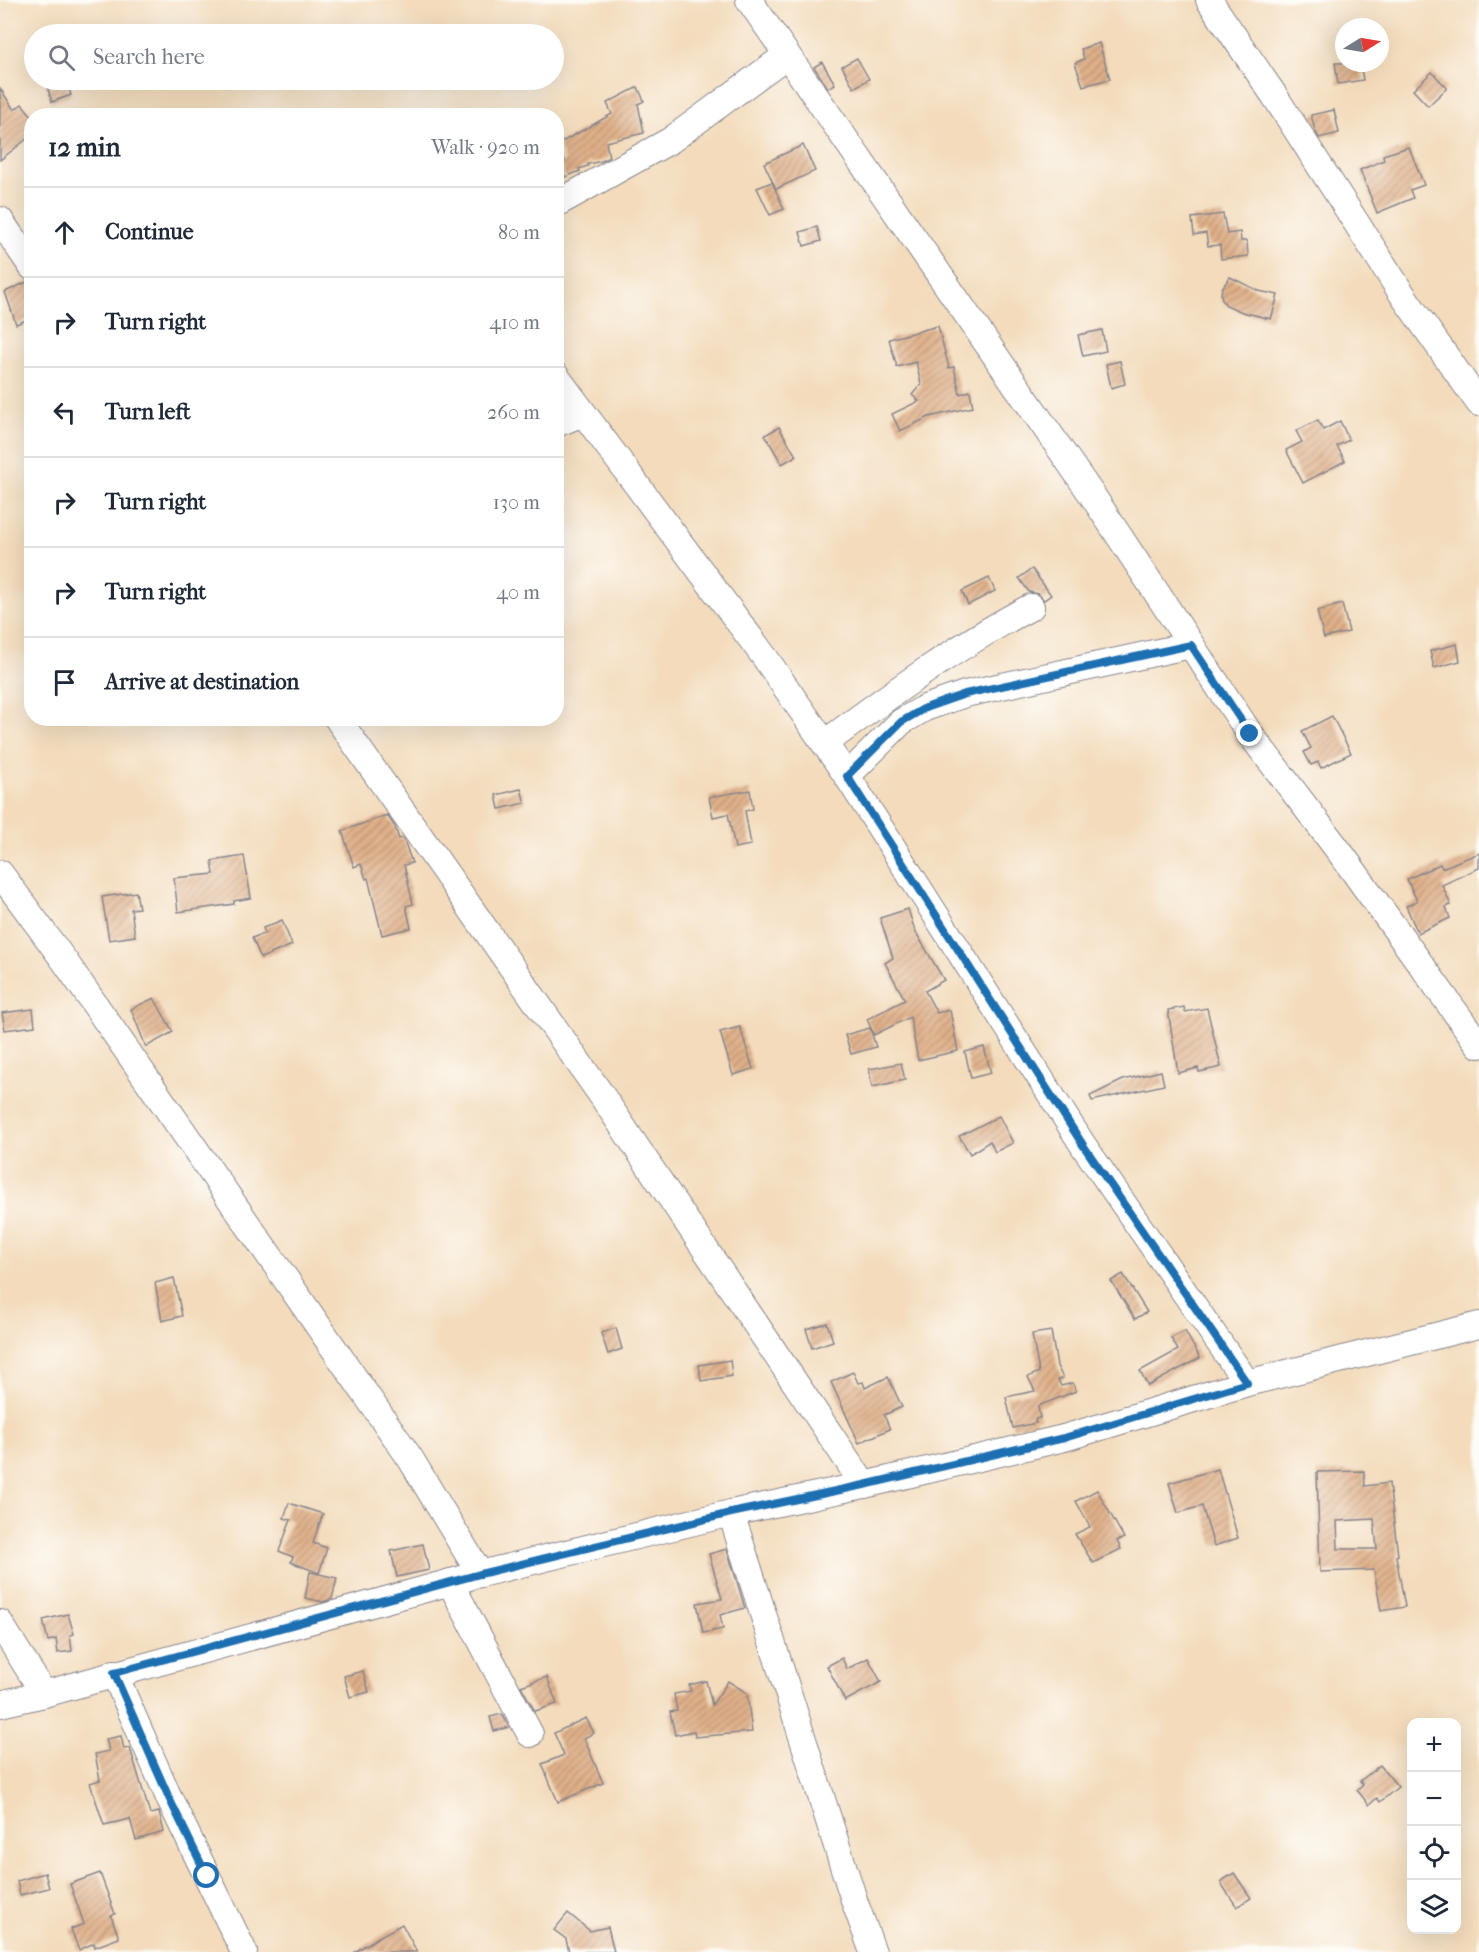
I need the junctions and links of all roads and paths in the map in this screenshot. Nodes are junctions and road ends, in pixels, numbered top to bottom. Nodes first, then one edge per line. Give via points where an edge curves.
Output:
1 (749, 0) edge
2 (1209, 0) edge
3 (787, 55) junction
4 (564, 200) edge
5 (0, 220) edge
6 (24, 255) edge
7 (564, 387) edge
8 (1479, 403) edge
9 (583, 413) junction
10 (564, 421) edge
11 (1031, 607) dead end
12 (1191, 645) junction
13 (343, 726) edge
14 (825, 743) junction
15 (847, 776) junction
16 (0, 873) edge
17 (1479, 1045) edge
18 (1479, 1325) edge
19 (1247, 1383) junction
20 (864, 1485) junction
21 (731, 1513) junction
22 (480, 1574) junction
23 (450, 1582) junction
24 (0, 1623) edge
25 (114, 1673) junction
26 (44, 1694) junction
27 (0, 1704) edge
28 (530, 1734) dead end
29 (244, 1952) edge
30 (873, 1952) edge

1 - 3 street
2 - 8 street via 1404,297
3 - 4 street via 671,140
3 - 12 street via 1092,495
5 - 6 street
7 - 9 street
9 - 10 street
9 - 14 street
11 - 14 street via 995,626
12 - 15 street via 965,694 925,708 901,722
12 - 17 street via 1250,734
13 - 20 street via 600,1093
14 - 15 street
15 - 19 street via 1083,1145
16 - 22 street via 396,1439
18 - 19 street
19 - 20 street via 1064,1438
20 - 21 street
21 - 22 street
21 - 30 street
22 - 23 street
23 - 25 street
23 - 28 street
24 - 26 street
25 - 26 street
25 - 29 street
26 - 27 street

